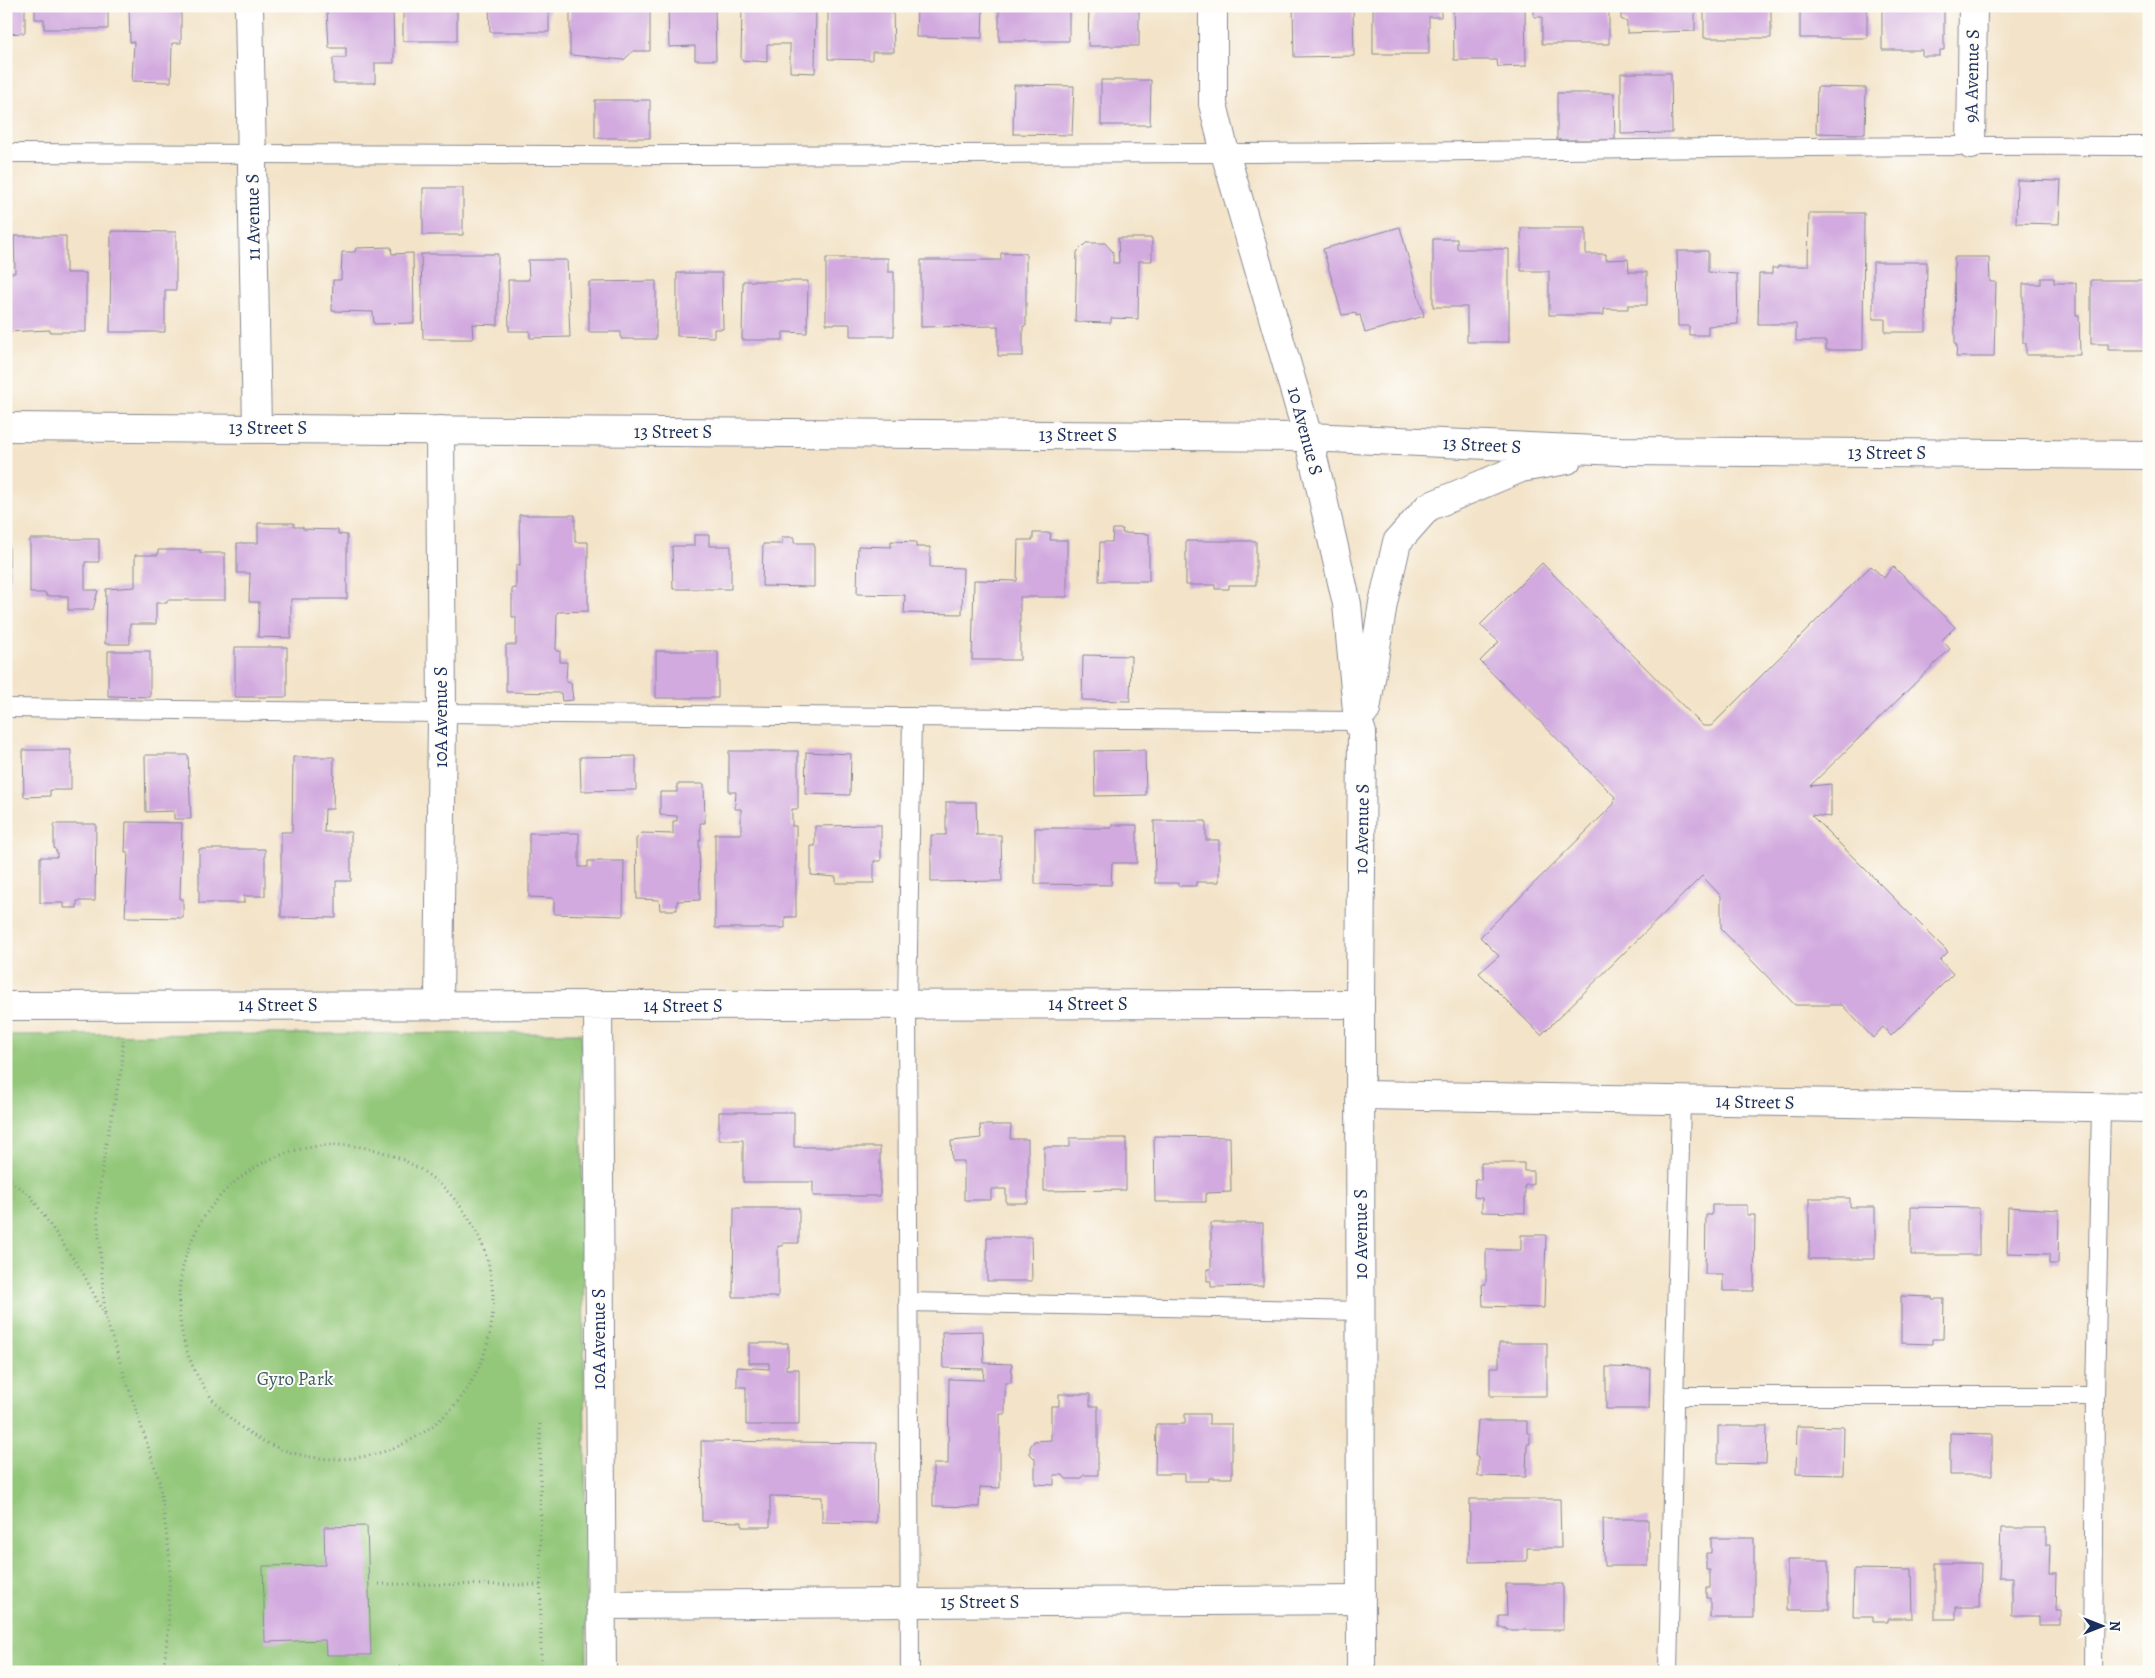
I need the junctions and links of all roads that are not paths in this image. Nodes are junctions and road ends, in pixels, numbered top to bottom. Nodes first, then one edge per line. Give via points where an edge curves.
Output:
1 (249, 6) edge
2 (1213, 6) edge
3 (1972, 6) edge
4 (1971, 145) junction
5 (2149, 146) edge
6 (6, 153) edge
7 (1225, 153) junction
8 (252, 155) junction
9 (6, 427) edge
10 (257, 428) junction
11 (440, 430) junction
12 (1308, 436) junction
13 (1620, 451) junction
14 (2149, 455) edge
15 (6, 708) edge
16 (442, 713) junction
17 (912, 717) junction
18 (1360, 727) junction
19 (439, 1004) junction
20 (1360, 1004) junction
21 (907, 1005) junction
22 (6, 1006) edge
23 (598, 1006) junction
24 (1361, 1095) junction
25 (1681, 1100) junction
26 (2101, 1108) junction
27 (2149, 1108) edge
28 (908, 1302) junction
29 (1361, 1311) junction
30 (1674, 1396) junction
31 (2095, 1396) junction
32 (1360, 1600) junction
33 (909, 1603) junction
34 (600, 1605) junction
35 (602, 1672) edge
36 (910, 1672) edge
37 (1361, 1672) edge
38 (1668, 1672) edge
39 (2093, 1672) edge

1 - 8 street, 11 Avenue S
2 - 7 street, 10 Avenue S via 1213,104
3 - 4 street, 9A Avenue S
4 - 5 lane
4 - 7 lane
6 - 8 lane
7 - 8 lane
7 - 12 street, 10 Avenue S
8 - 10 street, 11 Avenue S
9 - 10 street, 13 Street S
10 - 11 street, 13 Street S
11 - 12 street, 13 Street S
11 - 16 street, 10A Avenue S
12 - 13 street, 13 Street S
12 - 18 street, 10 Avenue S via 1347,604
13 - 14 street, 13 Street S
13 - 18 street via 1521,468 1428,507 1397,542
15 - 16 lane
16 - 17 lane
16 - 19 street, 10A Avenue S
17 - 18 lane
17 - 21 lane
18 - 20 street, 10 Avenue S
19 - 22 street, 14 Street S
19 - 23 street, 14 Street S
20 - 21 street, 14 Street S
20 - 24 street, 10 Avenue S
21 - 23 street, 14 Street S
21 - 28 lane
23 - 34 street, 10A Avenue S
24 - 25 street, 14 Street S
24 - 29 street, 10 Avenue S
25 - 26 street, 14 Street S
25 - 30 lane
26 - 27 street, 14 Street S
26 - 31 lane
28 - 29 lane
28 - 33 lane
29 - 32 street, 10 Avenue S
30 - 31 lane
30 - 38 lane
31 - 39 lane
32 - 33 street, 15 Street S
32 - 37 street, 10 Avenue S
33 - 34 street, 15 Street S
33 - 36 lane
34 - 35 street, 10A Avenue S

